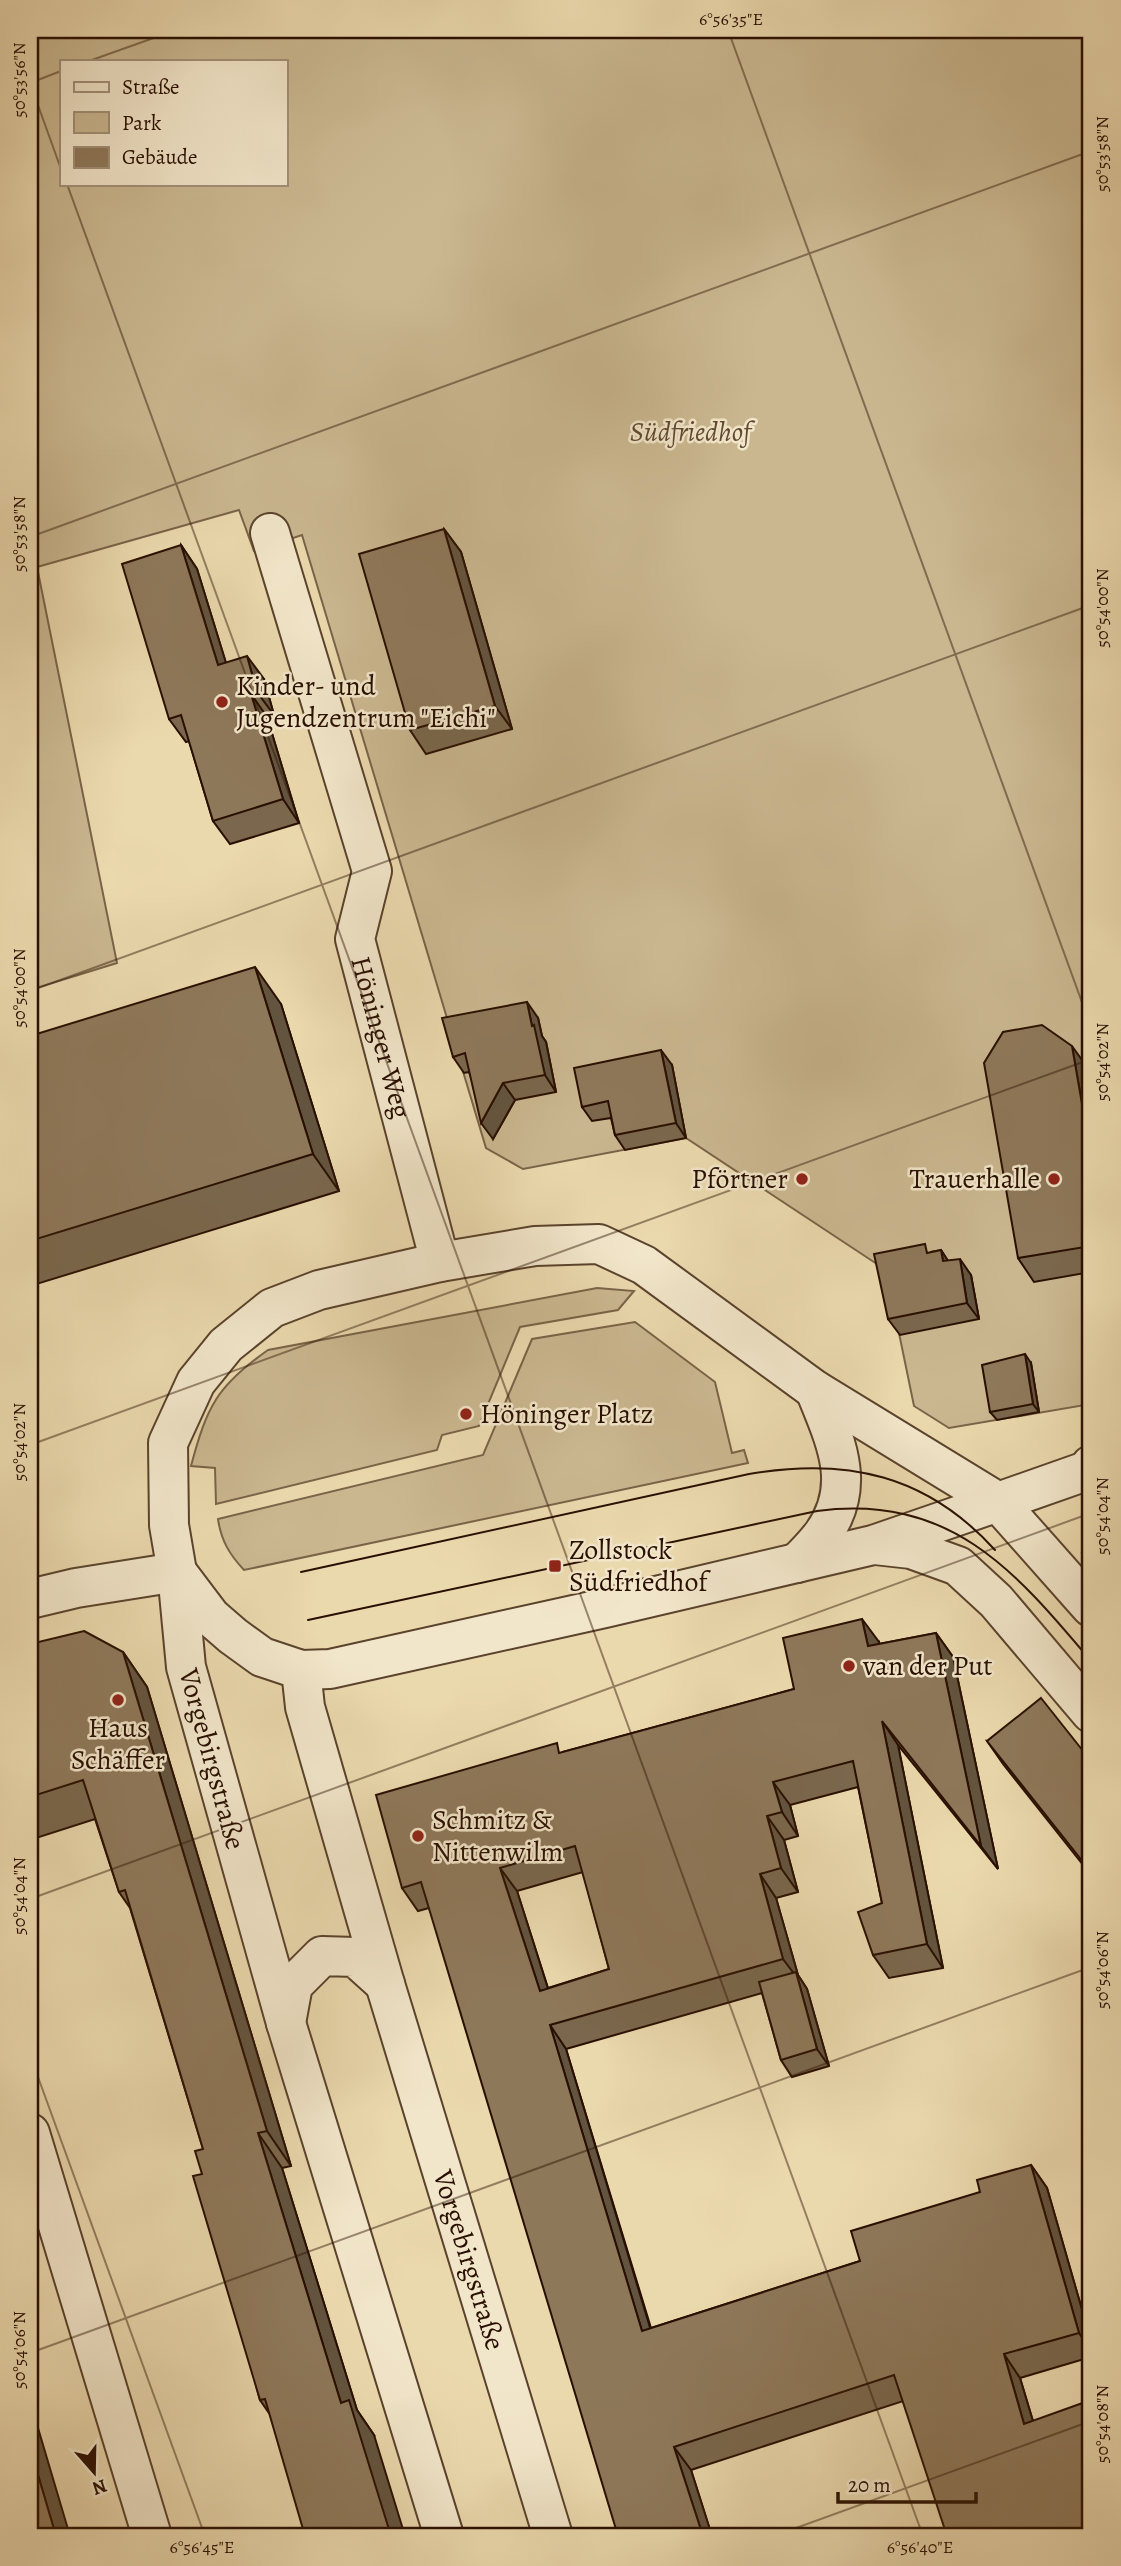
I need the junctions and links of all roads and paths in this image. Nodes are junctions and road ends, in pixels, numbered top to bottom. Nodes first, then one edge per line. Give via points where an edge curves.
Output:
1 (270, 533) dead end
2 (440, 1262) junction
3 (815, 1390) junction
4 (1091, 1469) edge
5 (998, 1503) junction
6 (873, 1545) junction
7 (797, 1563) junction
8 (177, 1572) junction
9 (30, 1599) edge
10 (1091, 1607) edge
11 (301, 1670) junction
12 (1091, 1713) edge
13 (385, 1984) junction
14 (286, 2023) junction
15 (30, 2133) edge
16 (152, 2536) edge
17 (444, 2536) edge
18 (553, 2536) edge

1 - 2 street, Höninger Weg via 372,871 355,939
2 - 3 street via 535,1246 599,1244 644,1265
2 - 8 street via 319,1290 272,1308 226,1345 197,1382 168,1443 169,1525
3 - 5 street
3 - 7 street via 842,1468 842,1487 837,1509
4 - 5 street
5 - 6 street
5 - 10 street
6 - 7 street
6 - 12 street via 911,1549 958,1566 996,1601
7 - 11 street via 330,1669
8 - 9 street
8 - 11 street via 211,1617 233,1636 262,1657
8 - 14 street, Vorgebirgstraße via 186,1667
11 - 13 street, Vorgebirgstraße via 304,1707
13 - 14 street, Vorgebirgstraße via 355,1957 322,1956 293,1985
13 - 18 street, Vorgebirgstraße
14 - 17 street, Vorgebirgstraße
15 - 16 street

